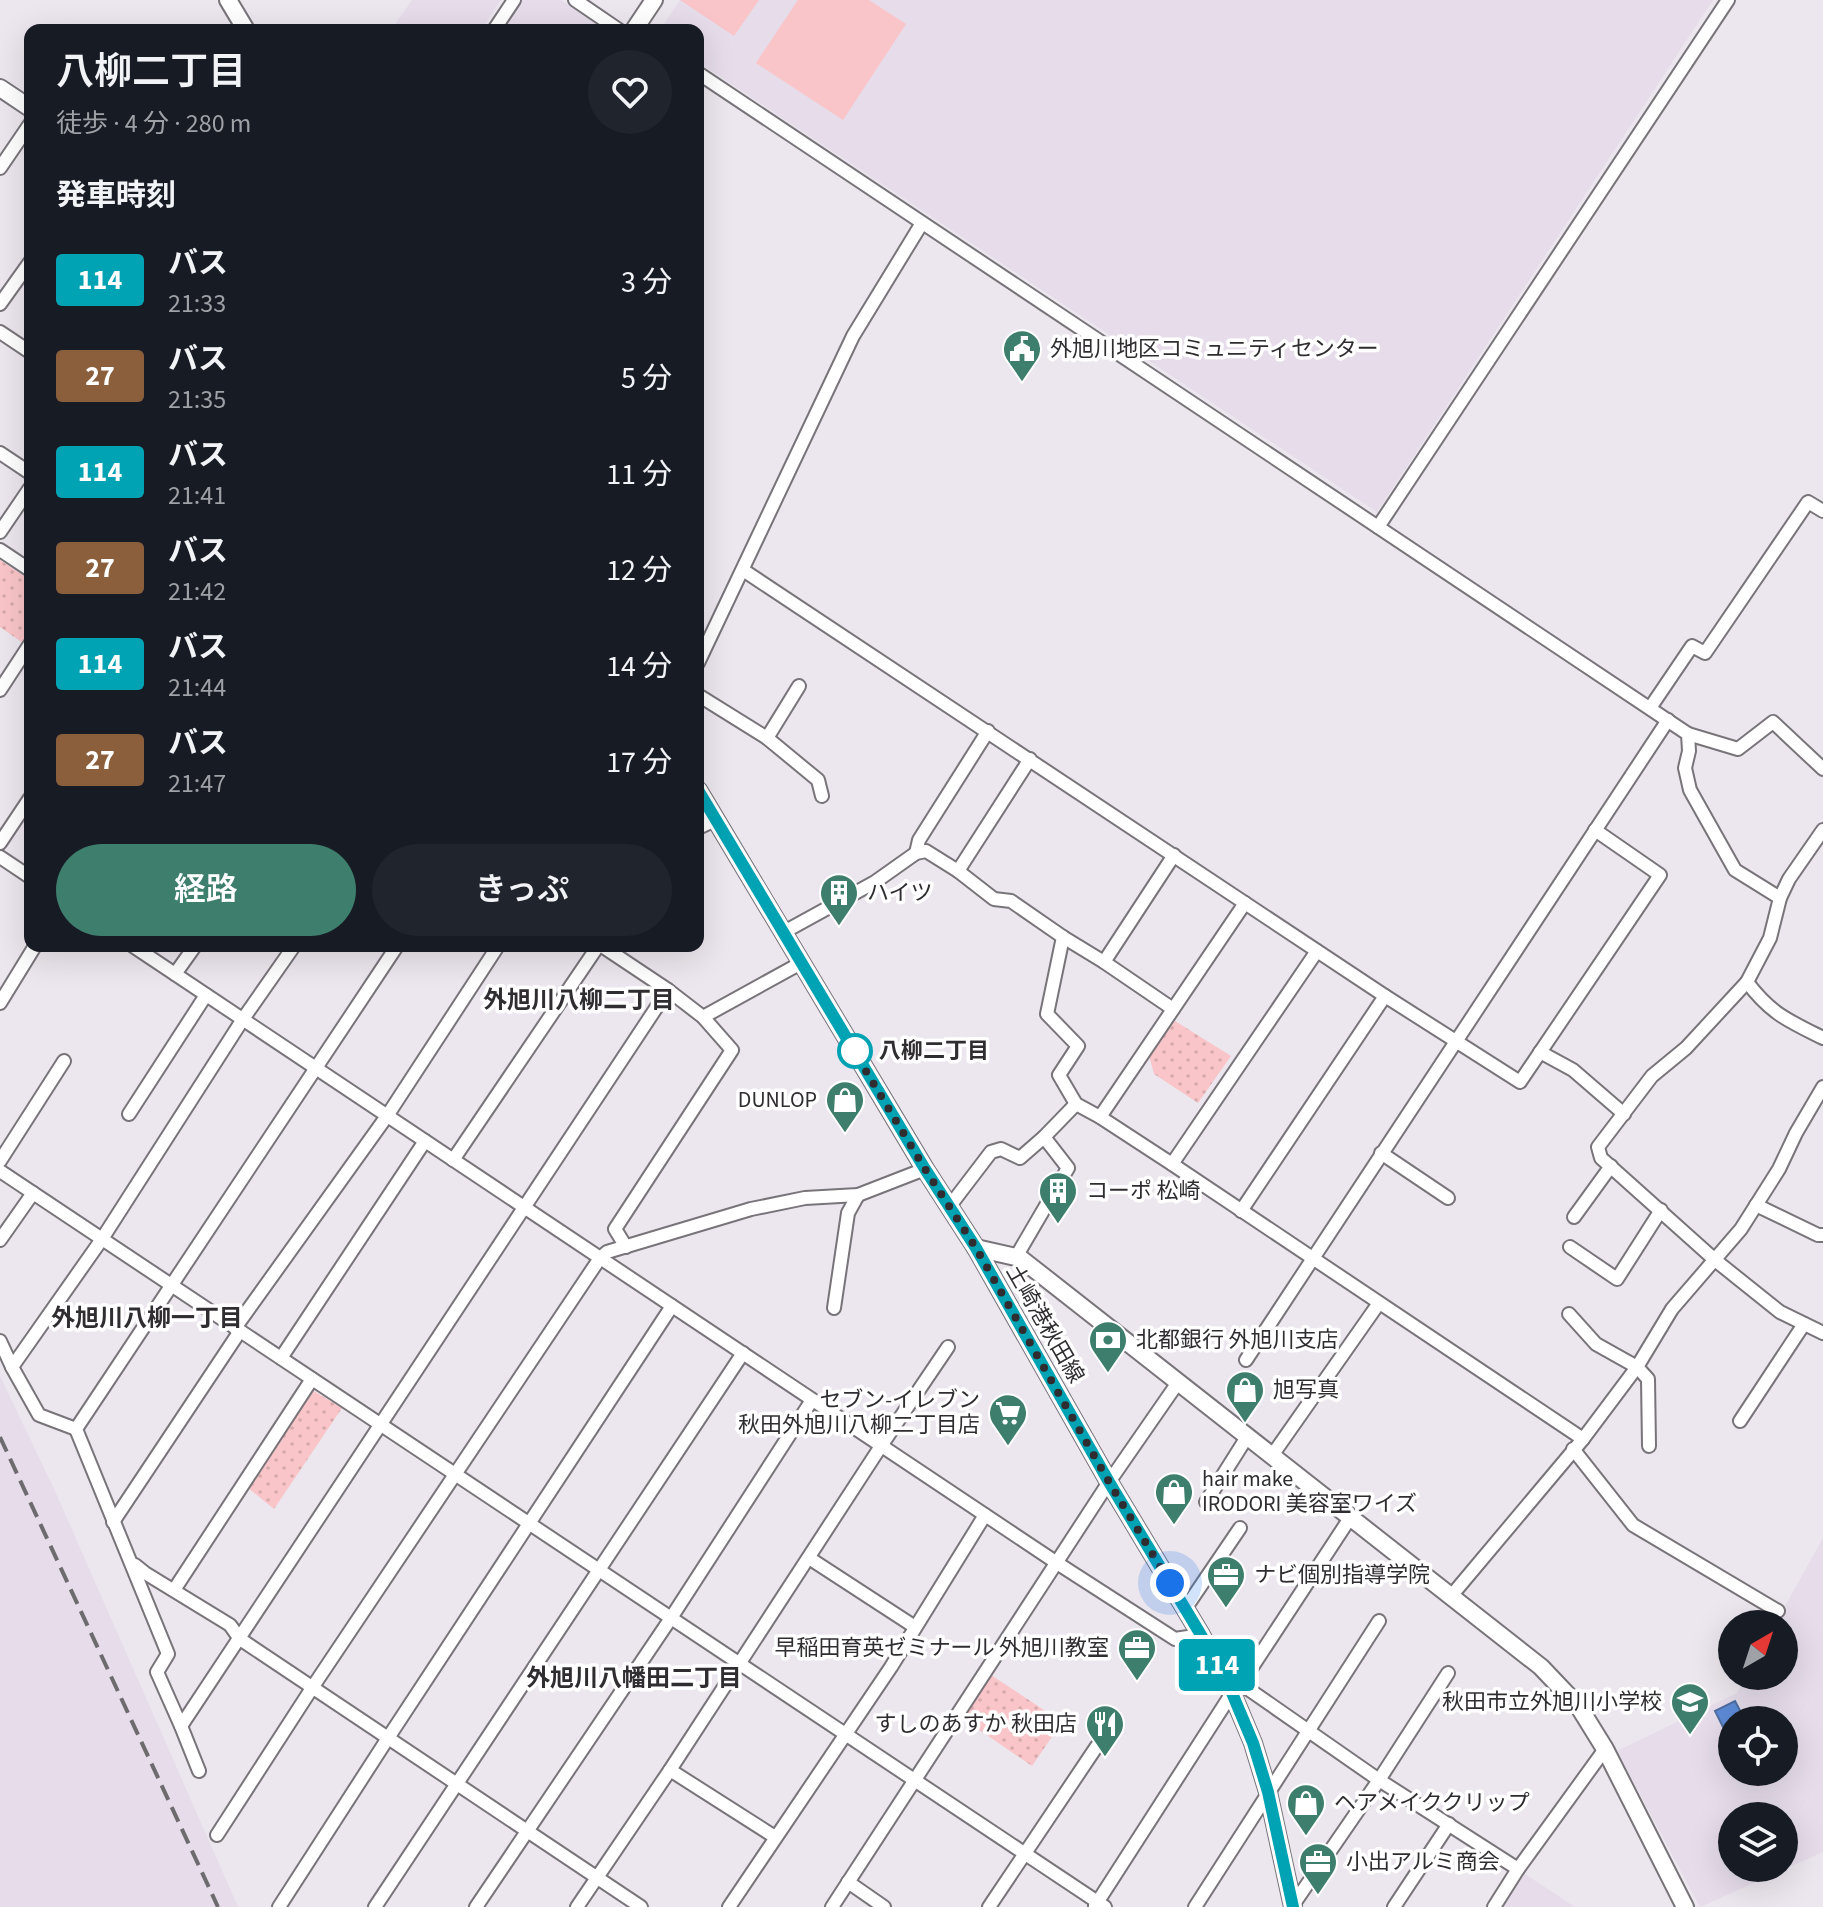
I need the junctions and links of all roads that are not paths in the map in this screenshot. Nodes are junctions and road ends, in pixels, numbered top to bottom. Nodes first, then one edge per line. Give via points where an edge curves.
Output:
1 (228, 0) edge
2 (514, 0) edge
3 (575, 0) edge
4 (654, 0) edge
5 (1728, 0) edge
6 (242, 24) edge
7 (498, 24) edge
8 (610, 24) edge
9 (638, 24) edge
10 (704, 77) edge
11 (0, 88) edge
12 (24, 104) edge
13 (24, 133) edge
14 (0, 168) edge
15 (922, 223) junction
16 (24, 270) edge
17 (0, 304) edge
18 (0, 332) edge
19 (24, 348) edge
20 (0, 453) edge
21 (24, 469) edge
22 (24, 497) edge
23 (1823, 511) edge
24 (1378, 527) junction
25 (0, 532) edge
26 (0, 550) edge
27 (24, 566) edge
28 (743, 570) junction
29 (704, 651) edge
30 (24, 653) edge
31 (799, 686) dead end
32 (0, 690) edge
33 (704, 699) edge
34 (1650, 708) junction
35 (1668, 720) junction
36 (988, 731) junction
37 (1688, 734) junction
38 (767, 738) junction
39 (1030, 759) junction
40 (1823, 769) edge
41 (822, 796) dead end
42 (704, 801) edge
43 (24, 807) edge
44 (715, 820) junction
45 (704, 825) edge
46 (1595, 830) junction
47 (1823, 830) edge
48 (0, 843) edge
49 (916, 853) junction
50 (1174, 855) junction
51 (0, 857) edge
52 (958, 871) junction
53 (24, 873) edge
54 (1780, 898) junction
55 (1245, 903) junction
56 (784, 932) junction
57 (1063, 937) junction
58 (1317, 951) junction
59 (31, 952) edge
60 (142, 952) edge
61 (191, 952) edge
62 (290, 952) edge
63 (393, 952) edge
64 (494, 952) edge
65 (596, 952) edge
66 (609, 952) edge
67 (1104, 962) junction
68 (801, 963) junction
69 (175, 974) junction
70 (1747, 982) junction
71 (668, 990) junction
72 (206, 995) junction
73 (1385, 996) junction
74 (0, 1003) edge
75 (1173, 1009) junction
76 (703, 1017) junction
77 (243, 1019) junction
78 (1823, 1038) edge
79 (1455, 1042) junction
80 (1540, 1052) junction
81 (64, 1061) dead end
82 (316, 1068) junction
83 (1823, 1087) edge
84 (1076, 1104) junction
85 (129, 1114) dead end
86 (1624, 1114) junction
87 (387, 1116) junction
88 (1100, 1117) junction
89 (1044, 1137) junction
90 (425, 1141) junction
91 (1381, 1153) junction
92 (453, 1160) junction
93 (0, 1161) edge
94 (1172, 1164) junction
95 (1611, 1166) junction
96 (925, 1169) junction
97 (0, 1171) edge
98 (33, 1193) junction
99 (858, 1195) junction
100 (1448, 1198) dead end
101 (1756, 1205) junction
102 (949, 1207) junction
103 (525, 1208) junction
104 (1661, 1210) junction
105 (1241, 1211) junction
106 (1574, 1217) dead end
107 (1823, 1235) edge
108 (102, 1239) junction
109 (0, 1240) edge
110 (626, 1247) junction
111 (1570, 1247) dead end
112 (976, 1248) junction
113 (1016, 1257) junction
114 (600, 1258) junction
115 (1312, 1259) junction
116 (1715, 1260) junction
117 (171, 1285) junction
118 (1379, 1303) junction
119 (672, 1306) junction
120 (834, 1308) dead end
121 (1569, 1314) dead end
122 (1804, 1324) junction
123 (238, 1329) junction
124 (1823, 1333) edge
125 (0, 1341) edge
126 (948, 1347) dead end
127 (743, 1353) junction
128 (281, 1358) junction
129 (1246, 1360) dead end
130 (12, 1367) junction
131 (1637, 1367) junction
132 (312, 1379) junction
133 (1179, 1381) junction
134 (812, 1400) junction
135 (1740, 1421) dead end
136 (381, 1425) junction
137 (76, 1429) junction
138 (1247, 1437) junction
139 (1583, 1439) junction
140 (881, 1446) junction
141 (1649, 1446) dead end
142 (1573, 1449) junction
143 (1271, 1457) junction
144 (455, 1474) junction
145 (1109, 1482) junction
146 (1206, 1502) dead end
147 (985, 1515) junction
148 (1350, 1518) junction
149 (113, 1522) junction
150 (530, 1524) junction
151 (1240, 1528) dead end
152 (809, 1558) junction
153 (131, 1562) junction
154 (1057, 1563) junction
155 (600, 1570) junction
156 (174, 1590) junction
157 (1452, 1595) junction
158 (1185, 1609) junction
159 (1776, 1610) edge
160 (671, 1618) junction
161 (1379, 1621) dead end
162 (915, 1627) junction
163 (1201, 1635) junction
164 (240, 1639) junction
165 (740, 1664) junction
166 (1448, 1673) dead end
167 (312, 1688) junction
168 (1237, 1688) junction
169 (181, 1726) junction
170 (1308, 1730) junction
171 (845, 1734) junction
172 (388, 1738) junction
173 (1097, 1746) dead end
174 (1605, 1749) junction
175 (670, 1770) junction
176 (199, 1771) dead end
177 (1379, 1780) junction
178 (915, 1781) junction
179 (457, 1784) junction
180 (1268, 1792) junction
181 (1449, 1824) junction
182 (527, 1830) junction
183 (217, 1835) dead end
184 (775, 1837) junction
185 (1025, 1854) junction
186 (1518, 1869) junction
187 (597, 1877) junction
188 (848, 1882) junction
189 (1099, 1905) edge
190 (1293, 1906) edge
191 (279, 1907) edge
192 (375, 1907) edge
193 (476, 1907) edge
194 (577, 1907) edge
195 (641, 1907) edge
196 (729, 1907) edge
197 (832, 1907) edge
198 (884, 1907) edge
199 (989, 1907) edge
200 (1195, 1907) edge
201 (1394, 1907) edge
202 (1494, 1907) edge
203 (1685, 1907) edge

1 - 6 main road
2 - 7 street
3 - 8 street
4 - 9 main road
5 - 24 street
10 - 15 street
11 - 12 main road
13 - 14 street
15 - 24 street
15 - 28 street via 853,336
16 - 17 street
18 - 19 street
20 - 21 street
22 - 25 street
23 - 34 street via 1808,502 1705,653 1692,646
24 - 34 street
26 - 27 street
28 - 29 street
28 - 36 street
30 - 32 street
31 - 38 street
33 - 38 street
34 - 35 street
35 - 37 street
35 - 46 street
36 - 39 street
36 - 49 street via 919,840
37 - 40 street via 1738,749 1773,722
37 - 54 street via 1685,768 1690,790 1735,870
38 - 41 street via 818,780
39 - 50 street
39 - 52 street
42 - 44 main road, 土崎港秋田線
43 - 48 street
44 - 45 street
44 - 56 main road, 土崎港秋田線
46 - 79 street
46 - 80 street via 1660,875
47 - 54 street
49 - 52 street via 926,851
49 - 56 street
50 - 55 street
50 - 67 street
51 - 53 street
52 - 57 street via 994,899 1011,901
54 - 70 street via 1770,938
55 - 58 street
55 - 75 street
56 - 68 main road, 土崎港秋田線
57 - 67 street
57 - 84 street via 1047,1014 1078,1046 1059,1075
58 - 73 street
58 - 94 street
59 - 74 street
60 - 69 street
61 - 69 street
62 - 77 street
63 - 82 street
64 - 87 street
65 - 92 street
66 - 71 street
67 - 75 street
68 - 76 street
68 - 96 main road, 土崎港秋田線
69 - 72 street
70 - 78 street via 1783,1019
70 - 86 street via 1686,1048 1652,1076
71 - 76 street
71 - 103 street
72 - 77 street
72 - 85 street
73 - 79 street
73 - 105 street
75 - 88 street
76 - 110 street via 732,1050 615,1229
77 - 82 street
77 - 108 street
79 - 80 street via 1520,1082
79 - 91 street
80 - 86 street via 1573,1070
81 - 93 street
82 - 87 street
82 - 117 street
83 - 101 street
84 - 88 street
84 - 89 street
86 - 95 street via 1598,1147
87 - 90 street
87 - 123 street
88 - 94 street
89 - 102 street via 1020,1158 1001,1149 991,1152
89 - 113 street via 1068,1168
90 - 92 street
90 - 128 street
91 - 100 street
91 - 115 street
92 - 103 street
94 - 105 street
95 - 104 street
95 - 106 street
96 - 99 street
96 - 102 main road, 土崎港秋田線
97 - 98 street
98 - 108 street
98 - 109 street
99 - 110 street via 751,1209
99 - 120 street via 848,1213
101 - 107 street
101 - 116 street
102 - 112 main road, 土崎港秋田線
103 - 114 street
103 - 136 street
104 - 111 street via 1617,1279
104 - 116 street
105 - 115 street
108 - 117 street
108 - 130 street
110 - 114 street
112 - 113 main road
112 - 145 main road, 土崎港秋田線
113 - 133 main road
114 - 119 street
114 - 144 street
115 - 118 street
115 - 129 street
116 - 122 street via 1780,1312
116 - 131 street via 1672,1309
117 - 123 street
117 - 137 street
118 - 139 street
118 - 143 street
119 - 127 street
119 - 150 street
121 - 131 street via 1596,1344
122 - 124 street
122 - 135 street
123 - 128 street
123 - 149 street
125 - 130 street
126 - 140 street
127 - 134 street
127 - 155 street
128 - 132 street
130 - 137 street via 39,1415
131 - 139 street
131 - 141 street via 1648,1379
132 - 136 street
132 - 156 street
133 - 138 main road
133 - 145 street
134 - 140 street
134 - 160 street
136 - 144 street
136 - 164 street
137 - 149 street
138 - 143 main road
138 - 146 street
139 - 142 street
140 - 147 street
140 - 152 street
142 - 157 street
142 - 159 street via 1633,1525
143 - 148 main road
144 - 150 street
144 - 167 street
145 - 154 street
145 - 158 main road, 土崎港秋田線
147 - 154 street
147 - 162 street
148 - 157 main road
148 - 168 street
149 - 153 street
150 - 155 street
150 - 172 street
151 - 158 street
152 - 162 street
152 - 165 street
153 - 156 street
153 - 169 street via 168,1654 157,1672
154 - 163 street via 1175,1639
154 - 178 street
155 - 160 street
155 - 179 street
156 - 164 street via 230,1625
157 - 174 main road via 1541,1667 1579,1707
158 - 163 main road, 土崎港秋田線
160 - 165 street
160 - 182 street
161 - 170 street
162 - 171 street
163 - 168 main road, 土崎港秋田線
164 - 167 street
164 - 169 street
165 - 171 street
165 - 175 street
166 - 177 street
167 - 172 street
167 - 183 street
168 - 170 street
168 - 180 main road, 土崎港秋田線
168 - 189 street
169 - 176 street
170 - 177 street
170 - 180 street
171 - 178 street
171 - 184 street
172 - 179 street
172 - 191 street
173 - 185 street
174 - 186 street
174 - 203 main road
175 - 184 street
175 - 187 street
177 - 181 street
177 - 190 street
178 - 185 street
178 - 188 street
179 - 182 street
179 - 192 street
180 - 190 main road, 土崎港秋田線
180 - 200 street
181 - 186 street
181 - 201 street
182 - 187 street
182 - 193 street
184 - 196 street
185 - 189 street
185 - 199 street
186 - 202 street
187 - 194 street
187 - 195 street
188 - 197 street
188 - 198 street

